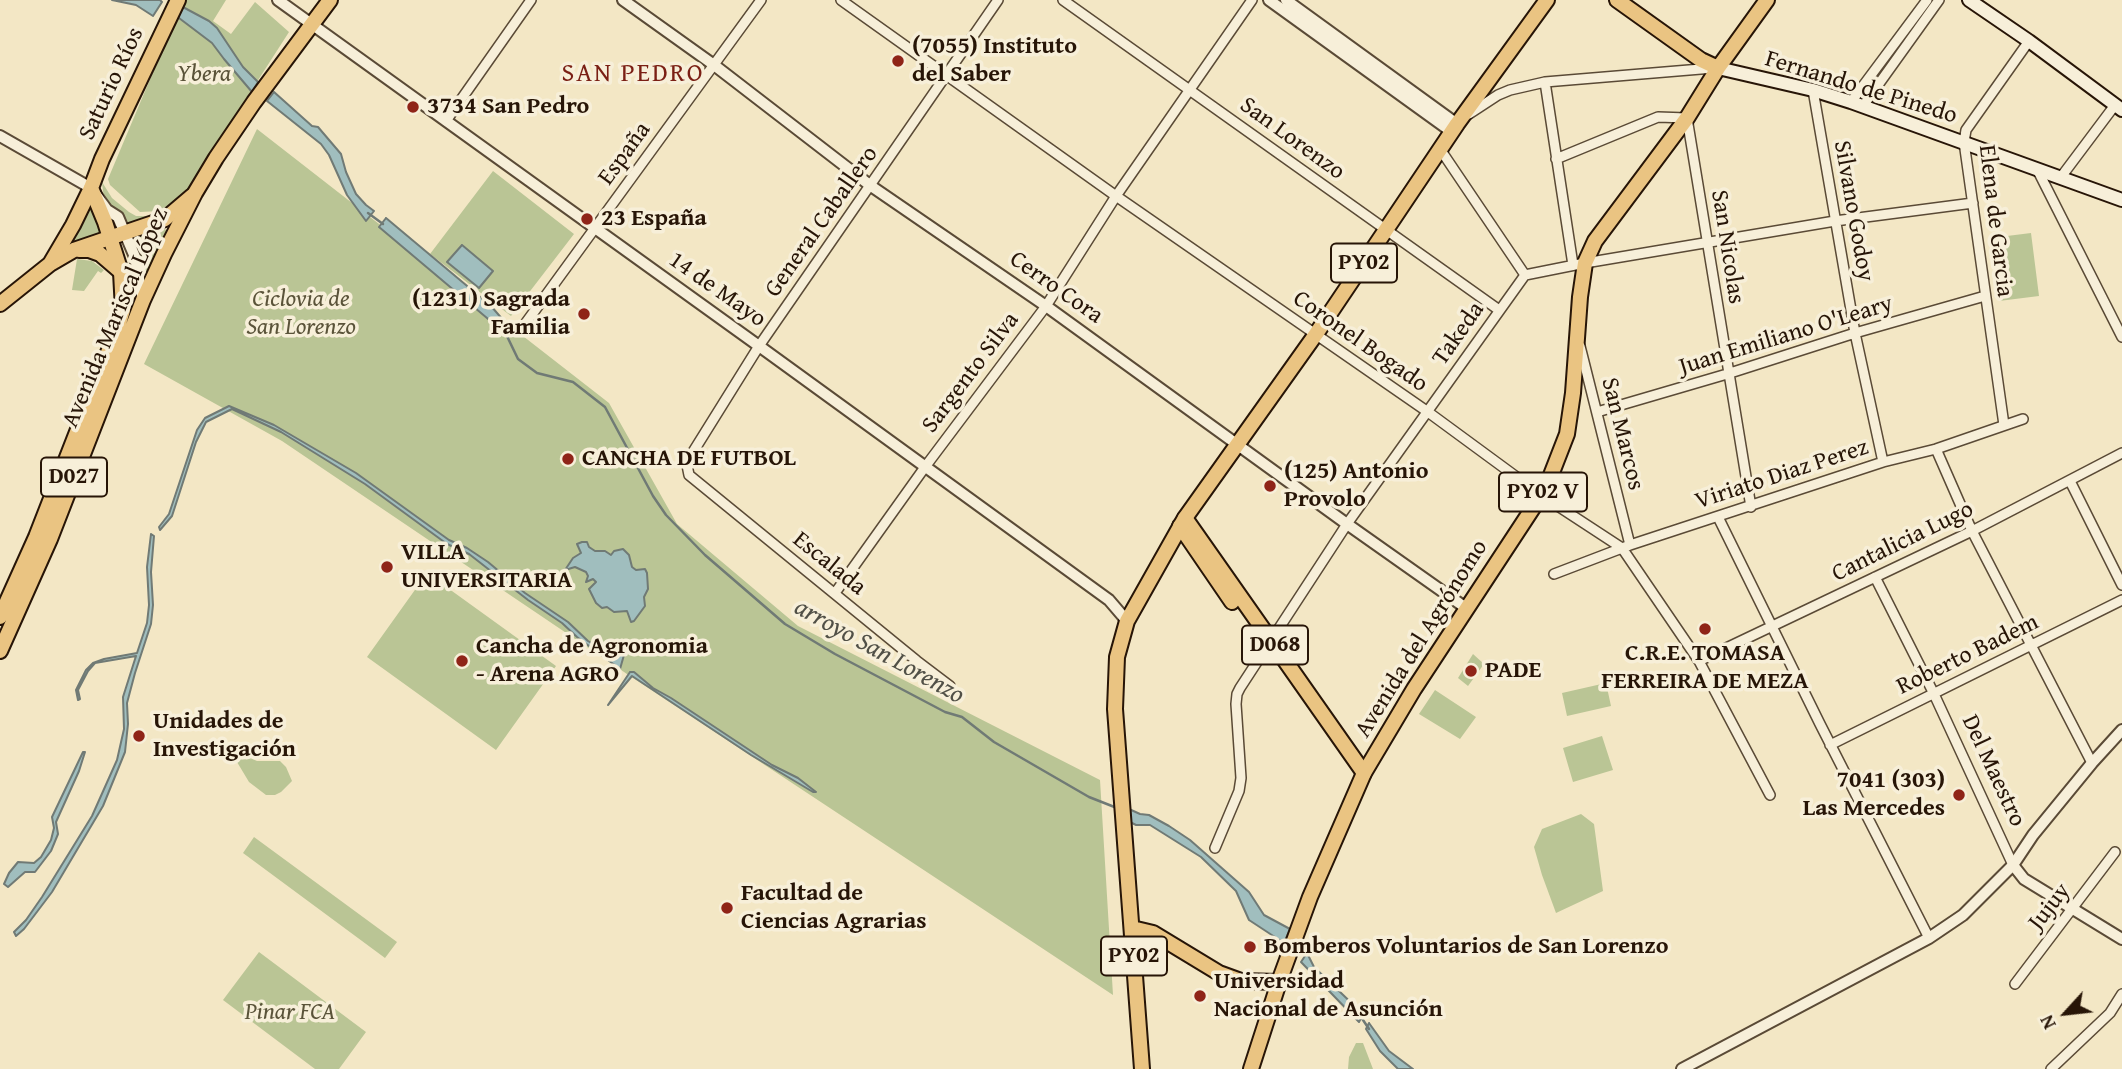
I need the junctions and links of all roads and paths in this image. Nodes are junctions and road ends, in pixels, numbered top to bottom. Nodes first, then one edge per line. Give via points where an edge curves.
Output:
1 (178, 0) edge
2 (278, 0) edge
3 (331, 0) edge
4 (531, 0) edge
5 (623, 0) edge
6 (761, 0) edge
7 (841, 0) edge
8 (998, 0) edge
9 (1063, 0) edge
10 (1252, 0) edge
11 (1269, 0) edge
12 (1286, 0) edge
13 (1548, 0) edge
14 (1616, 0) edge
15 (1768, 0) edge
16 (1927, 0) edge
17 (1939, 0) edge
18 (1969, 0) edge
19 (312, 25) junction
20 (2029, 41) junction
21 (714, 65) junction
22 (1718, 68) junction
23 (945, 75) junction
24 (1545, 82) junction
25 (1189, 90) junction
26 (1813, 90) junction
27 (1857, 104) junction
28 (2118, 108) edge
29 (1686, 118) junction
30 (446, 121) junction
31 (1457, 125) junction
32 (0, 136) edge
33 (1964, 142) junction
34 (1440, 149) junction
35 (1556, 159) junction
36 (2038, 171) junction
37 (2061, 177) junction
38 (871, 186) junction
39 (91, 188) junction
40 (195, 193) junction
41 (1116, 196) junction
42 (2122, 200) edge
43 (1973, 203) junction
44 (1835, 221) junction
45 (594, 229) junction
46 (1386, 230) junction
47 (126, 233) junction
48 (111, 238) junction
49 (1707, 243) junction
50 (74, 250) junction
51 (50, 264) junction
52 (1579, 264) junction
53 (121, 272) junction
54 (1525, 275) junction
55 (1985, 296) junction
56 (143, 300) junction
57 (0, 304) edge
58 (1046, 306) junction
59 (1499, 310) junction
60 (526, 324) dead end
61 (1855, 332) junction
62 (1576, 333) junction
63 (1316, 334) junction
64 (2122, 337) edge
65 (759, 346) junction
66 (1727, 374) junction
67 (1428, 412) junction
68 (1597, 412) junction
69 (2023, 419) dead end
70 (2004, 425) junction
71 (1237, 444) junction
72 (1936, 449) junction
73 (2122, 453) edge
74 (1883, 462) junction
75 (925, 467) junction
76 (687, 470) joint
77 (2070, 481) junction
78 (1541, 495) junction
79 (1751, 507) junction
80 (1718, 517) junction
81 (1182, 522) junction
82 (1347, 524) junction
83 (1972, 531) junction
84 (1626, 547) junction
85 (1554, 574) dead end
86 (1875, 577) junction
87 (2122, 585) edge
88 (835, 593) junction
89 (2122, 600) edge
90 (1466, 608) junction
91 (0, 617) edge
92 (1127, 621) junction
93 (1772, 627) junction
94 (1268, 645) junction
95 (2031, 646) junction
96 (0, 650) edge
97 (1699, 661) junction
98 (950, 686) dead end
99 (1934, 694) junction
100 (2122, 730) edge
101 (1830, 745) junction
102 (2092, 763) junction
103 (1364, 773) junction
104 (1770, 795) dead end
105 (1215, 848) dead end
106 (2115, 852) dead end
107 (2013, 865) junction
108 (2074, 908) junction
109 (1132, 928) junction
110 (1928, 938) junction
111 (2122, 939) edge
112 (1279, 981) junction
113 (2015, 984) dead end
114 (2122, 994) edge
115 (1142, 1069) edge
116 (1251, 1069) edge
117 (1682, 1069) edge
118 (2051, 1069) edge

1 - 39 main road, Saturio Ríos
2 - 19 street, 14 de Mayo
3 - 19 main road, D027
4 - 30 street
5 - 21 street, Cerro Cora
6 - 21 street, España
7 - 23 street, Coronel Bogado
8 - 23 street, General Caballero
9 - 25 street, San Lorenzo
10 - 25 street, Sargento Silva
11 - 31 street
12 - 31 street
13 - 31 main road, PY02
14 - 22 main road
15 - 22 main road, Avenida del Agrónomo / PY02 V
16 - 27 street
17 - 27 street
18 - 20 main road
19 - 30 street, 14 de Mayo
19 - 40 main road, Avenida Mariscal López / D027 via 254,102
20 - 28 main road
20 - 33 street, Elena de Garcia via 1966,131
21 - 38 street, Cerro Cora
21 - 45 street, España
22 - 24 street, Fernando de Pinedo
22 - 26 main road, Fernando de Pinedo
22 - 29 main road, Avenida del Agrónomo / PY02 V
23 - 38 street, General Caballero
23 - 41 street, Coronel Bogado
24 - 31 street, Fernando de Pinedo via 1498,95
24 - 35 street
25 - 41 street, Sargento Silva
25 - 46 street, San Lorenzo
26 - 27 main road, Fernando de Pinedo
26 - 44 street, Silvano Godoy
27 - 33 main road, Fernando de Pinedo
28 - 37 street
29 - 35 street via 1658,117
29 - 49 street, San Nicolas
29 - 52 main road, Avenida del Agrónomo / PY02 V
30 - 45 street, 14 de Mayo
31 - 34 main road, PY02
32 - 39 street
33 - 36 main road, Fernando de Pinedo
33 - 43 street, Elena de Garcia
34 - 46 main road, PY02
34 - 54 street
35 - 52 street
36 - 37 main road, Fernando de Pinedo
36 - 64 street
37 - 42 main road, Fernando de Pinedo
38 - 58 street, Cerro Cora
38 - 65 street, General Caballero
39 - 47 street via 118,217
39 - 48 main road, D027
39 - 51 main road, Saturio Ríos
40 - 47 main road via 164,219
40 - 56 main road, Avenida Mariscal López / D027
41 - 58 street, Sargento Silva
41 - 63 street, Coronel Bogado
43 - 44 street
43 - 55 street, Elena de Garcia
44 - 49 street
44 - 61 street, Silvano Godoy
45 - 60 street, España
45 - 65 street, 14 de Mayo
46 - 59 street, San Lorenzo
46 - 63 main road, PY02
47 - 48 main road
47 - 56 street
48 - 50 main road
48 - 53 main road, Avenida Mariscal López / D027
49 - 52 street
49 - 66 street, San Nicolas
50 - 51 main road
50 - 53 main road via 100,254
51 - 57 main road
52 - 54 street
52 - 62 main road, Avenida del Agrónomo / PY02 V
53 - 91 main road, Avenida Mariscal López / D027 via 123,310 118,327
54 - 59 street, Takeda
55 - 61 street, Juan Emiliano O'Leary
55 - 70 street, Elena de Garcia
56 - 96 main road, Avenida Mariscal López / D027 via 50,539
58 - 71 street, Cerro Cora
58 - 75 street, Sargento Silva
59 - 67 street, Takeda
61 - 66 street, Juan Emiliano O'Leary
61 - 74 street, Silvano Godoy
62 - 68 street, San Marcos
62 - 78 main road, Avenida del Agrónomo / PY02 V via 1567,434
63 - 67 street, Coronel Bogado
63 - 71 main road, PY02
65 - 75 street, 14 de Mayo
65 - 76 street, General Caballero via 688,460
66 - 68 street, Juan Emiliano O'Leary
66 - 79 street, San Nicolas
67 - 78 street, Coronel Bogado
67 - 82 street, Takeda
68 - 84 street, San Marcos
69 - 70 street, Viriato Diaz Perez
70 - 72 street, Viriato Diaz Perez
71 - 81 main road, PY02
71 - 82 street, Cerro Cora
72 - 74 street, Viriato Diaz Perez
72 - 83 street
73 - 77 street, Cantalicia Lugo
74 - 79 street, Viriato Diaz Perez
75 - 88 street, Sargento Silva
75 - 92 street, 14 de Mayo via 1109,600
76 - 88 street, Escalada
77 - 83 street, Cantalicia Lugo
77 - 87 street
78 - 84 street, Coronel Bogado
78 - 90 main road, Avenida del Agrónomo / PY02 V
79 - 80 street, Viriato Diaz Perez
80 - 84 street, Viriato Diaz Perez
80 - 93 street
81 - 92 main road, PY02
81 - 94 main road, D068
82 - 90 street, Cerro Cora
82 - 94 street, Takeda
83 - 86 street, Cantalicia Lugo
83 - 95 street
84 - 85 street, Viriato Diaz Perez
84 - 97 street, Coronel Bogado
86 - 93 street, Cantalicia Lugo
86 - 99 street, Del Maestro
88 - 98 street, Escalada
89 - 95 street, Roberto Badem
90 - 103 main road, Avenida del Agrónomo / PY02 V
92 - 109 main road, PY02 via 1114,680
93 - 97 street, Cantalicia Lugo
93 - 101 street
94 - 103 main road, D068
94 - 105 street, Takeda via 1237,694 1241,778
95 - 99 street, Roberto Badem
95 - 102 street
97 - 104 street, Coronel Bogado
99 - 101 street, Roberto Badem
99 - 107 street, Del Maestro
100 - 102 street
101 - 110 street
102 - 107 street
103 - 112 main road, Avenida del Agrónomo / PY02 V
106 - 108 street, Jujuy
107 - 108 street, Del Maestro via 2024,879
107 - 110 street via 1963,915
108 - 111 street, Del Maestro
108 - 113 street, Jujuy
109 - 112 main road via 1153,933 1219,973 1241,981
109 - 115 main road, PY02
110 - 117 street
112 - 116 main road, Avenida del Agrónomo
114 - 118 street via 2110,1013

